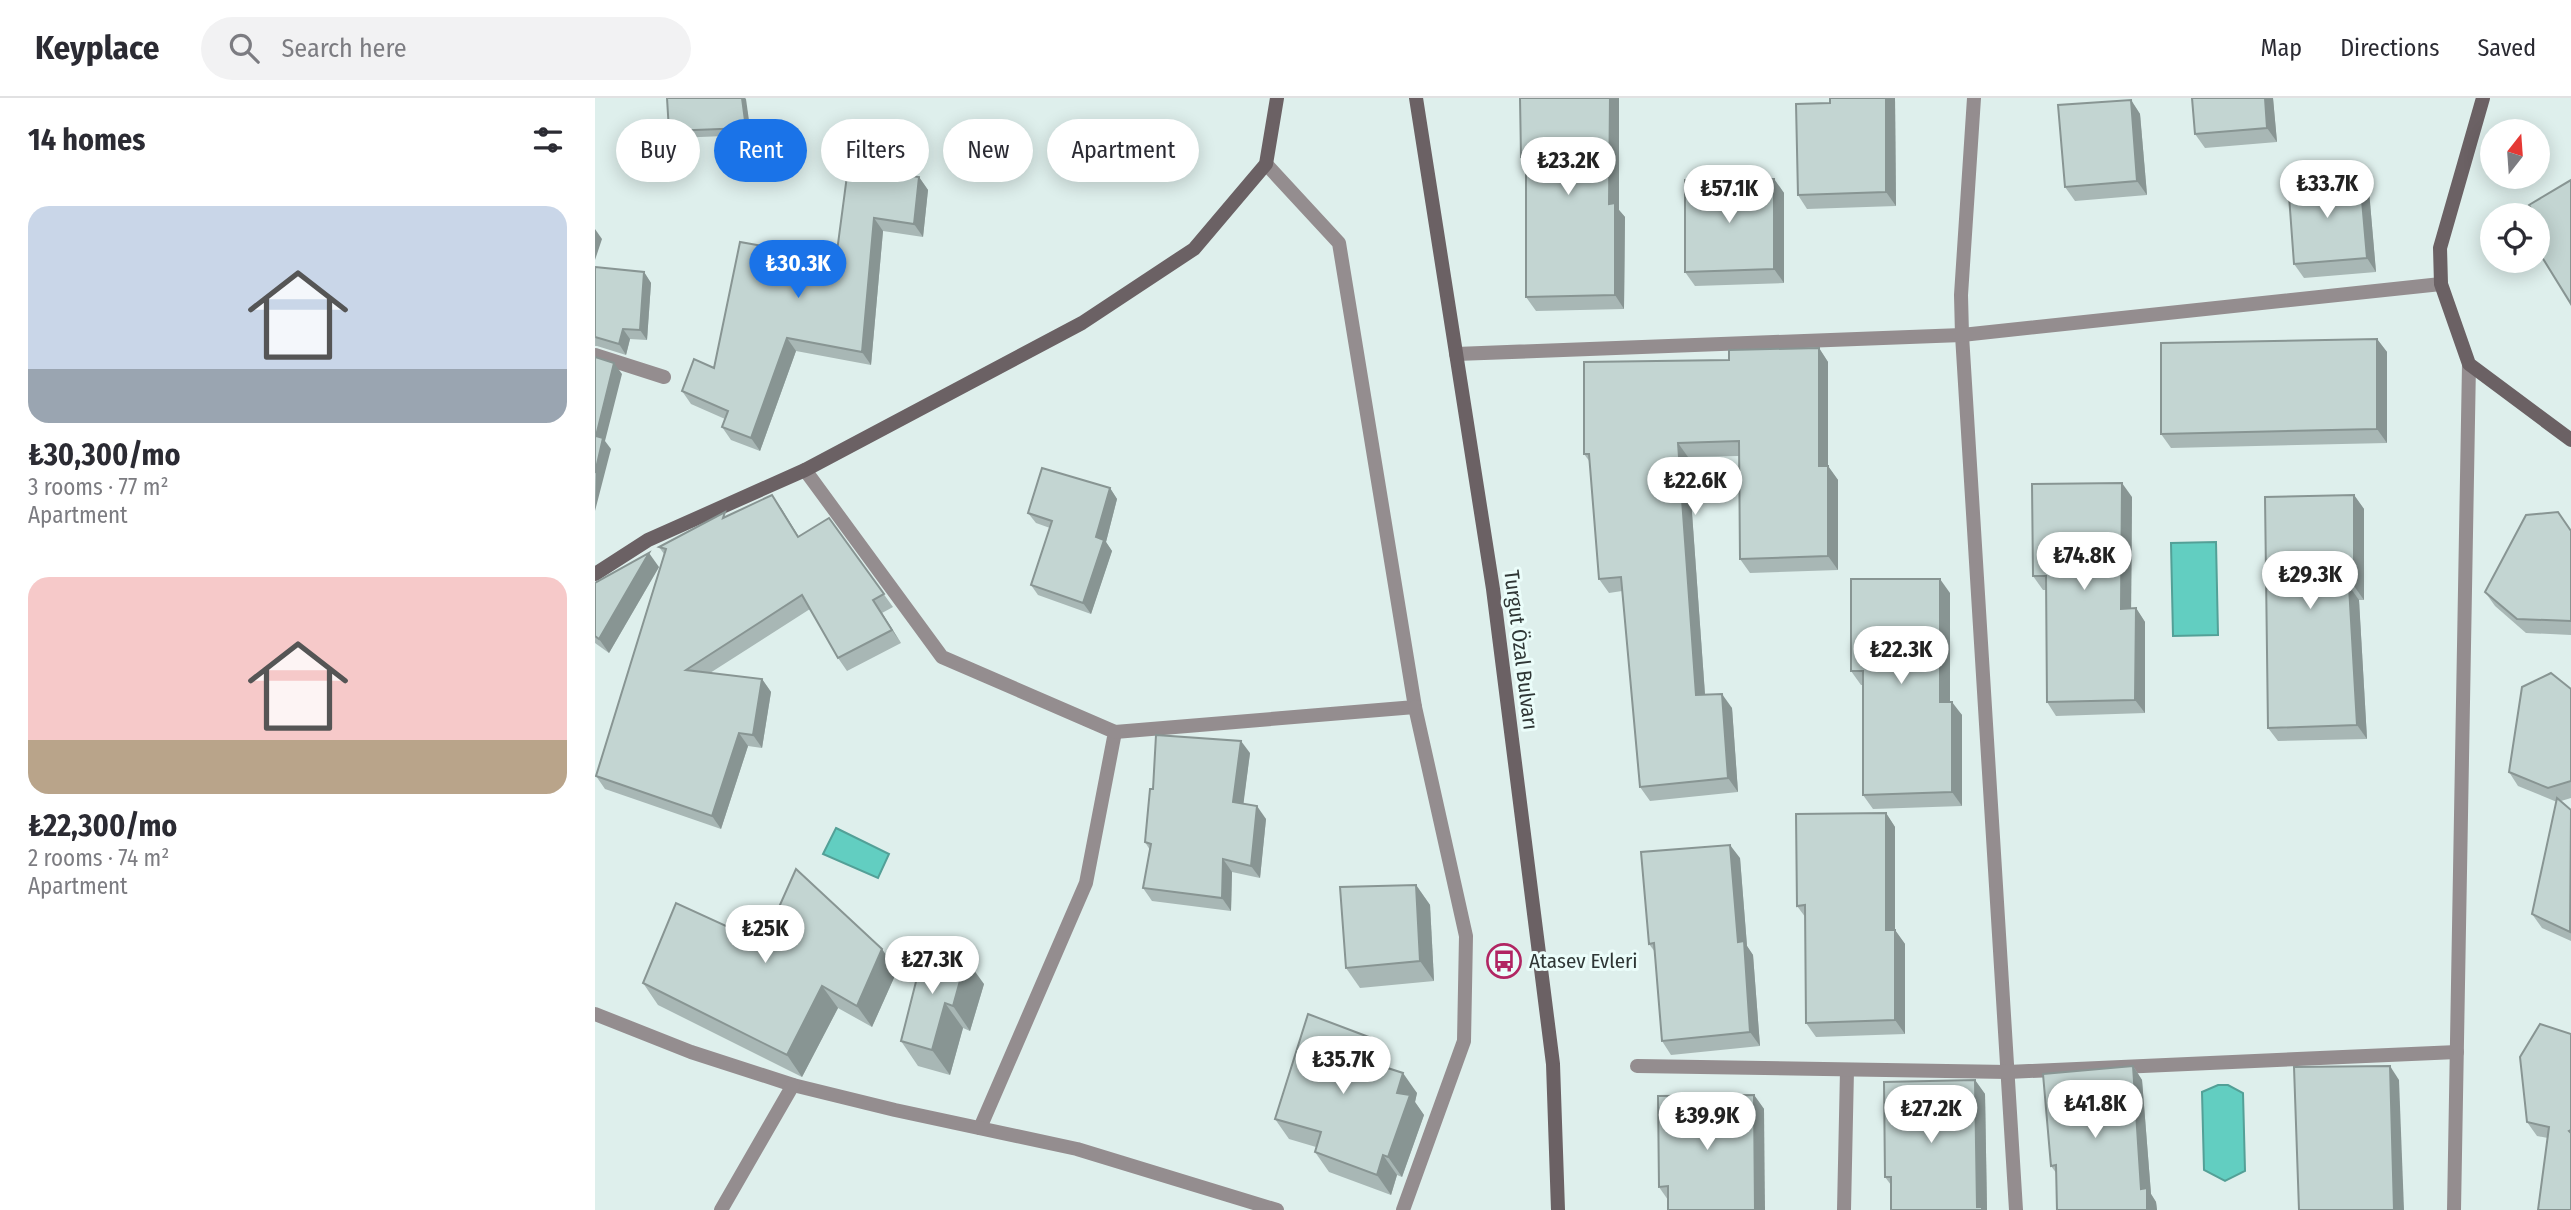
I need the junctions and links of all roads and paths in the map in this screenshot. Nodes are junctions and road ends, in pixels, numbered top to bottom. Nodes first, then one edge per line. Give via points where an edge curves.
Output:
1 (1277, 98) edge
2 (1416, 98) edge
3 (1974, 98) edge
4 (2483, 98) edge
5 (1266, 164) junction
6 (2441, 284) junction
7 (1962, 335) junction
8 (1456, 354) junction
9 (595, 355) edge
10 (2469, 364) junction
11 (664, 377) dead end
12 (2571, 440) edge
13 (805, 470) junction
14 (595, 574) edge
15 (1415, 707) junction
16 (1115, 732) junction
17 (595, 1014) edge
18 (2457, 1052) junction
19 (1637, 1066) dead end
20 (1847, 1070) junction
21 (2008, 1072) junction
22 (793, 1085) junction
23 (980, 1128) junction
24 (719, 1210) edge
25 (1277, 1210) edge
26 (1403, 1210) edge
27 (1559, 1210) edge
28 (1845, 1210) edge
29 (2016, 1210) edge
30 (2454, 1210) edge

1 - 5 street
2 - 8 street, Turgut Özal Bulvarı
3 - 7 street
4 - 6 street via 2440,248
5 - 13 street via 1194,249 1182,257 1082,323
5 - 15 street via 1339,243
6 - 7 street
6 - 10 street
7 - 8 street
7 - 21 street
8 - 27 street, Turgut Özal Bulvarı via 1493,589 1553,1064
9 - 11 street
10 - 12 street
10 - 18 street
13 - 14 street via 648,540
13 - 16 street via 942,657
15 - 16 street
15 - 26 street via 1466,936 1464,1041
16 - 23 street via 1086,883
17 - 22 street
18 - 21 street
18 - 30 street
19 - 20 street
20 - 21 street
20 - 28 street
21 - 29 street
22 - 23 street
22 - 24 street
23 - 25 street via 1077,1149

